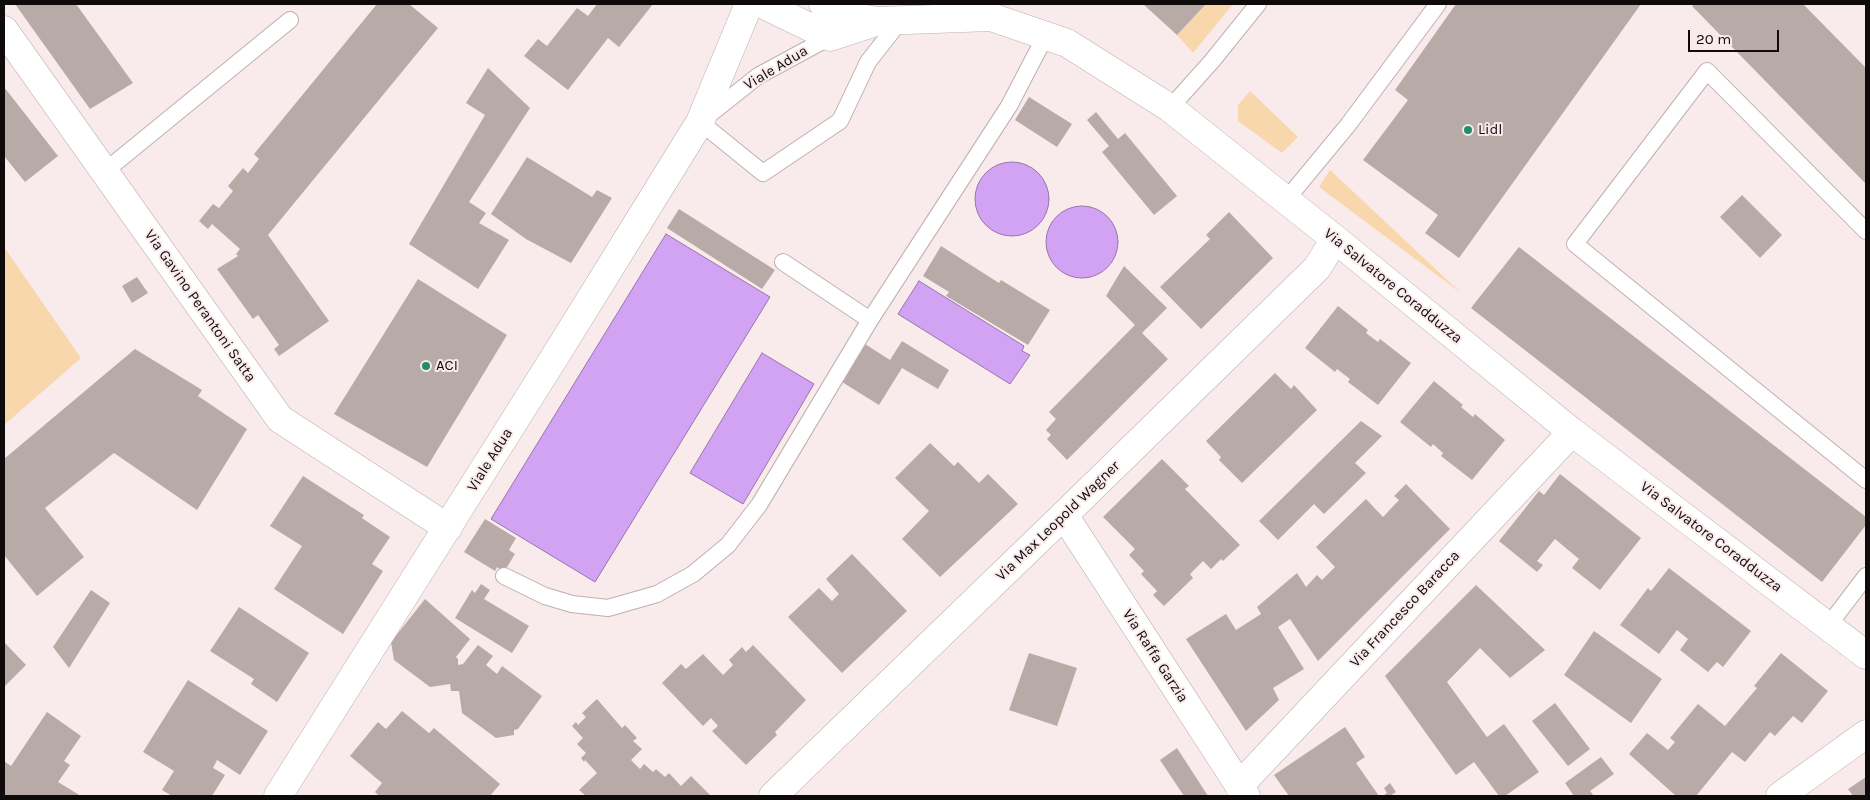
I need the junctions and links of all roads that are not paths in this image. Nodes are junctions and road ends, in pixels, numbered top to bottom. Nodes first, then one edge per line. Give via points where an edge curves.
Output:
1 (749, 4) edge
2 (762, 4) edge
3 (823, 4) edge
4 (1258, 4) edge
5 (1438, 4) edge
6 (995, 10) edge
7 (945, 11) edge
8 (290, 20) dead end
9 (889, 21) junction
10 (4, 30) edge
11 (1046, 35) junction
12 (830, 37) junction
13 (1170, 108) junction
14 (700, 122) junction
15 (104, 172) junction
16 (1286, 200) junction
17 (1866, 231) edge
18 (1335, 239) junction
19 (783, 262) dead end
20 (870, 320) junction
21 (1572, 432) junction
22 (1866, 480) edge
23 (1064, 515) junction
24 (448, 528) junction
25 (504, 576) dead end
26 (1866, 576) edge
27 (1828, 626) junction
28 (1866, 655) edge
29 (1866, 734) edge
30 (1242, 791) edge
31 (278, 796) edge
32 (774, 796) edge
33 (1780, 796) edge

1 - 14 main road, Viale Adua
2 - 12 main road
3 - 9 main road, Via Salvatore Coradduzza via 842,15
4 - 13 lane
5 - 16 lane via 1348,125
6 - 7 main road, Via Salvatore Coradduzza
6 - 11 main road, Via Salvatore Coradduzza
7 - 9 main road, Via Salvatore Coradduzza
8 - 15 lane
9 - 12 main road, Via Salvatore Coradduzza
9 - 14 lane via 840,121 763,173
10 - 15 main road, Via Gavino Perantoni Satta
11 - 13 main road, Via Salvatore Coradduzza via 1067,43
11 - 20 lane via 1009,106
12 - 14 lane, Viale Adua via 758,76
13 - 16 main road, Via Salvatore Coradduzza
14 - 24 main road, Viale Adua
15 - 24 main road, Via Gavino Perantoni Satta via 280,419
16 - 18 main road, Via Salvatore Coradduzza
17 - 22 lane via 1707,71 1575,244
18 - 21 main road, Via Salvatore Coradduzza
18 - 23 main road, Via Max Leopold Wagner via 1317,268
19 - 20 lane
20 - 25 lane via 759,505 728,545 693,574 657,594 608,608 572,604 545,596
21 - 27 main road, Via Salvatore Coradduzza
21 - 30 main road, Via Francesco Baracca
23 - 30 main road, Via Raffa Garzia
23 - 32 main road, Via Max Leopold Wagner
24 - 31 main road, Viale Adua
26 - 27 lane
27 - 28 main road, Via Salvatore Coradduzza
29 - 33 main road

